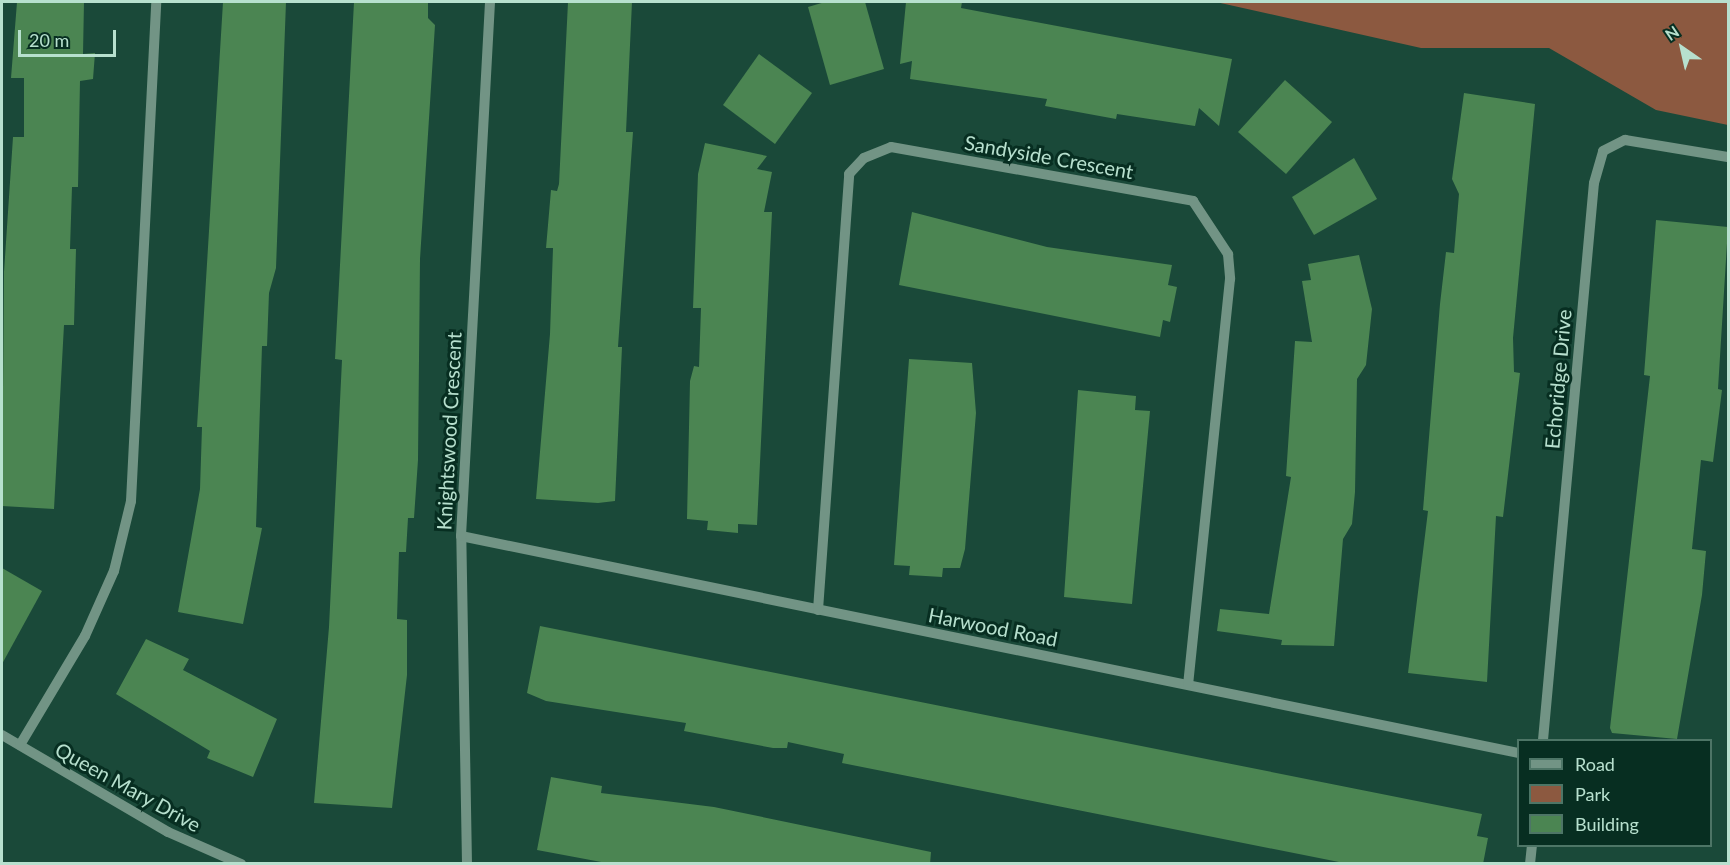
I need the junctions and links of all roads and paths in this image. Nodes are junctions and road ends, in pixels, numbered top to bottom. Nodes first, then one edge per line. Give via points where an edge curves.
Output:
1 (156, 2) edge
2 (490, 2) edge
3 (1728, 157) edge
4 (461, 536) junction
5 (818, 610) junction
6 (1188, 684) junction
7 (2, 735) edge
8 (1543, 739) edge
9 (20, 746) junction
10 (1517, 753) edge
11 (1532, 847) edge
12 (241, 864) edge
13 (467, 864) edge
14 (1530, 864) edge

1 - 9 street via 131,501 114,571 84,636
2 - 4 street, Knightswood Crescent
3 - 8 street, Echoridge Drive via 1625,140 1603,151 1594,183
4 - 5 street, Harwood Road
4 - 13 street, Knightswood Crescent
5 - 6 street, Harwood Road
5 - 6 street, Sandyside Crescent via 849,174 864,158 891,147 1193,201 1228,254 1230,279
6 - 10 street, Harwood Road
7 - 9 street, Queen Mary Drive
9 - 12 street, Queen Mary Drive via 168,832
11 - 14 street

